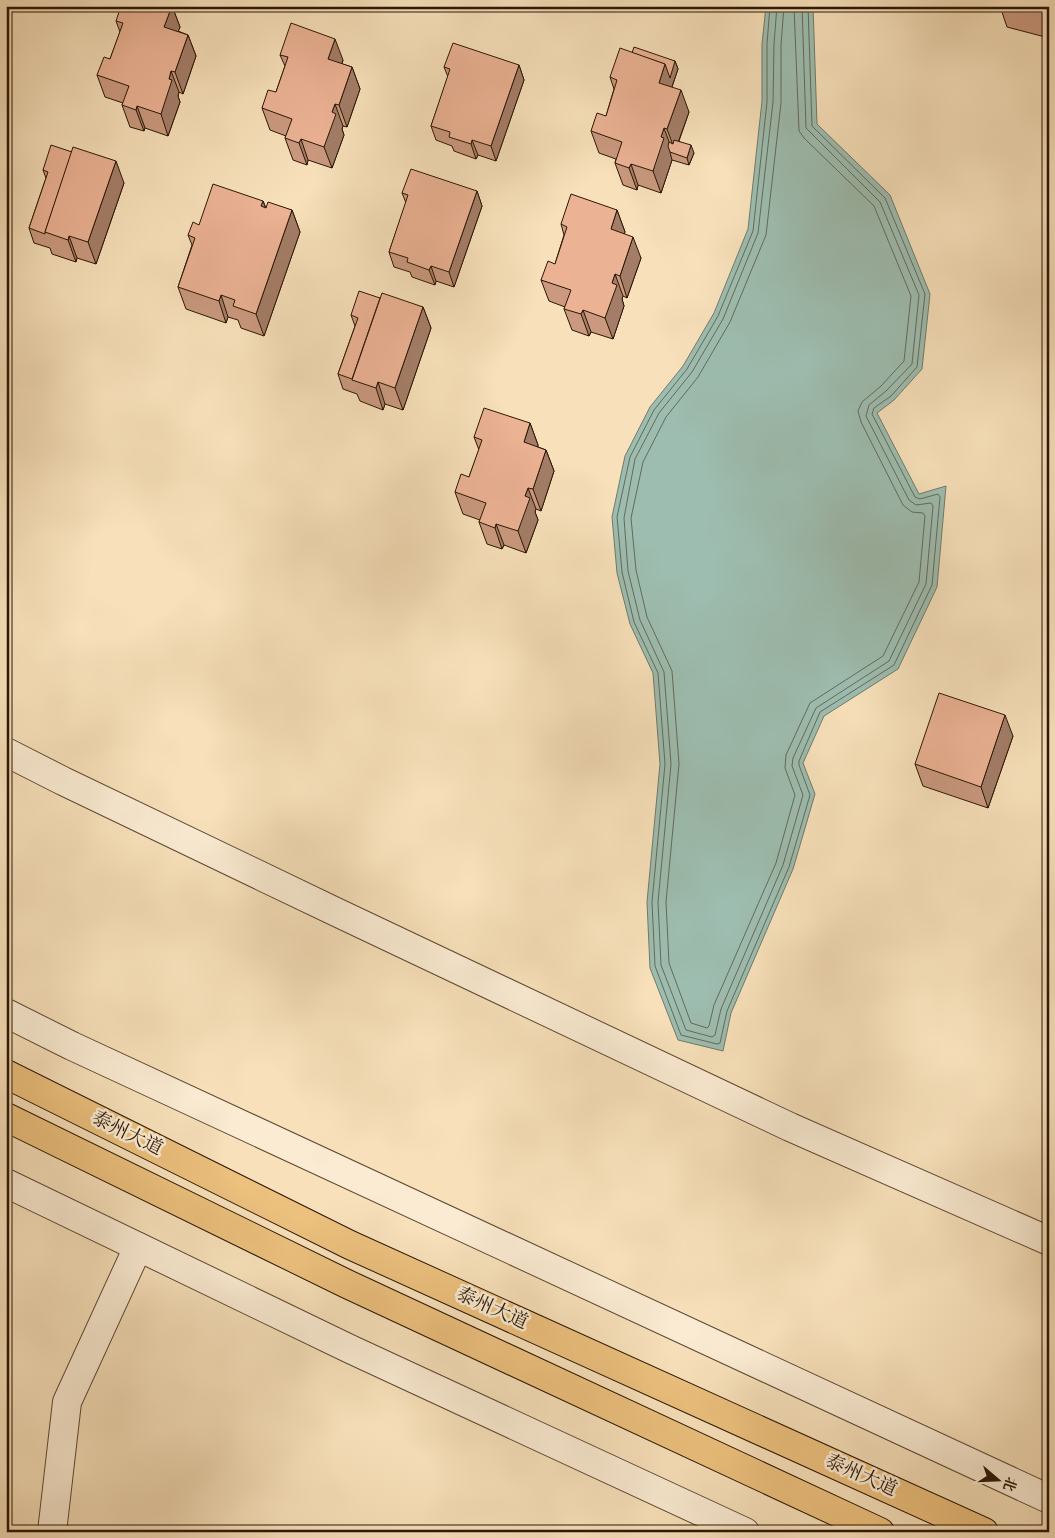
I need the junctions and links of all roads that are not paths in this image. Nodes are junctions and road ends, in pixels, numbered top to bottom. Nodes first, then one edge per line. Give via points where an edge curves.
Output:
1 (6, 752) edge
2 (6, 1013) edge
3 (6, 1074) edge
4 (6, 1117) edge
5 (6, 1183) edge
6 (1049, 1241) edge
7 (138, 1247) junction
8 (1049, 1499) edge
9 (52, 1532) edge
10 (745, 1532) edge
11 (880, 1532) edge
12 (984, 1532) edge

1 - 6 street via 790,1127
2 - 8 street
3 - 12 highway, 泰州大道 via 350,1245
4 - 11 highway, 泰州大道 via 347,1284
5 - 7 street
7 - 9 street via 67,1402
7 - 10 street

